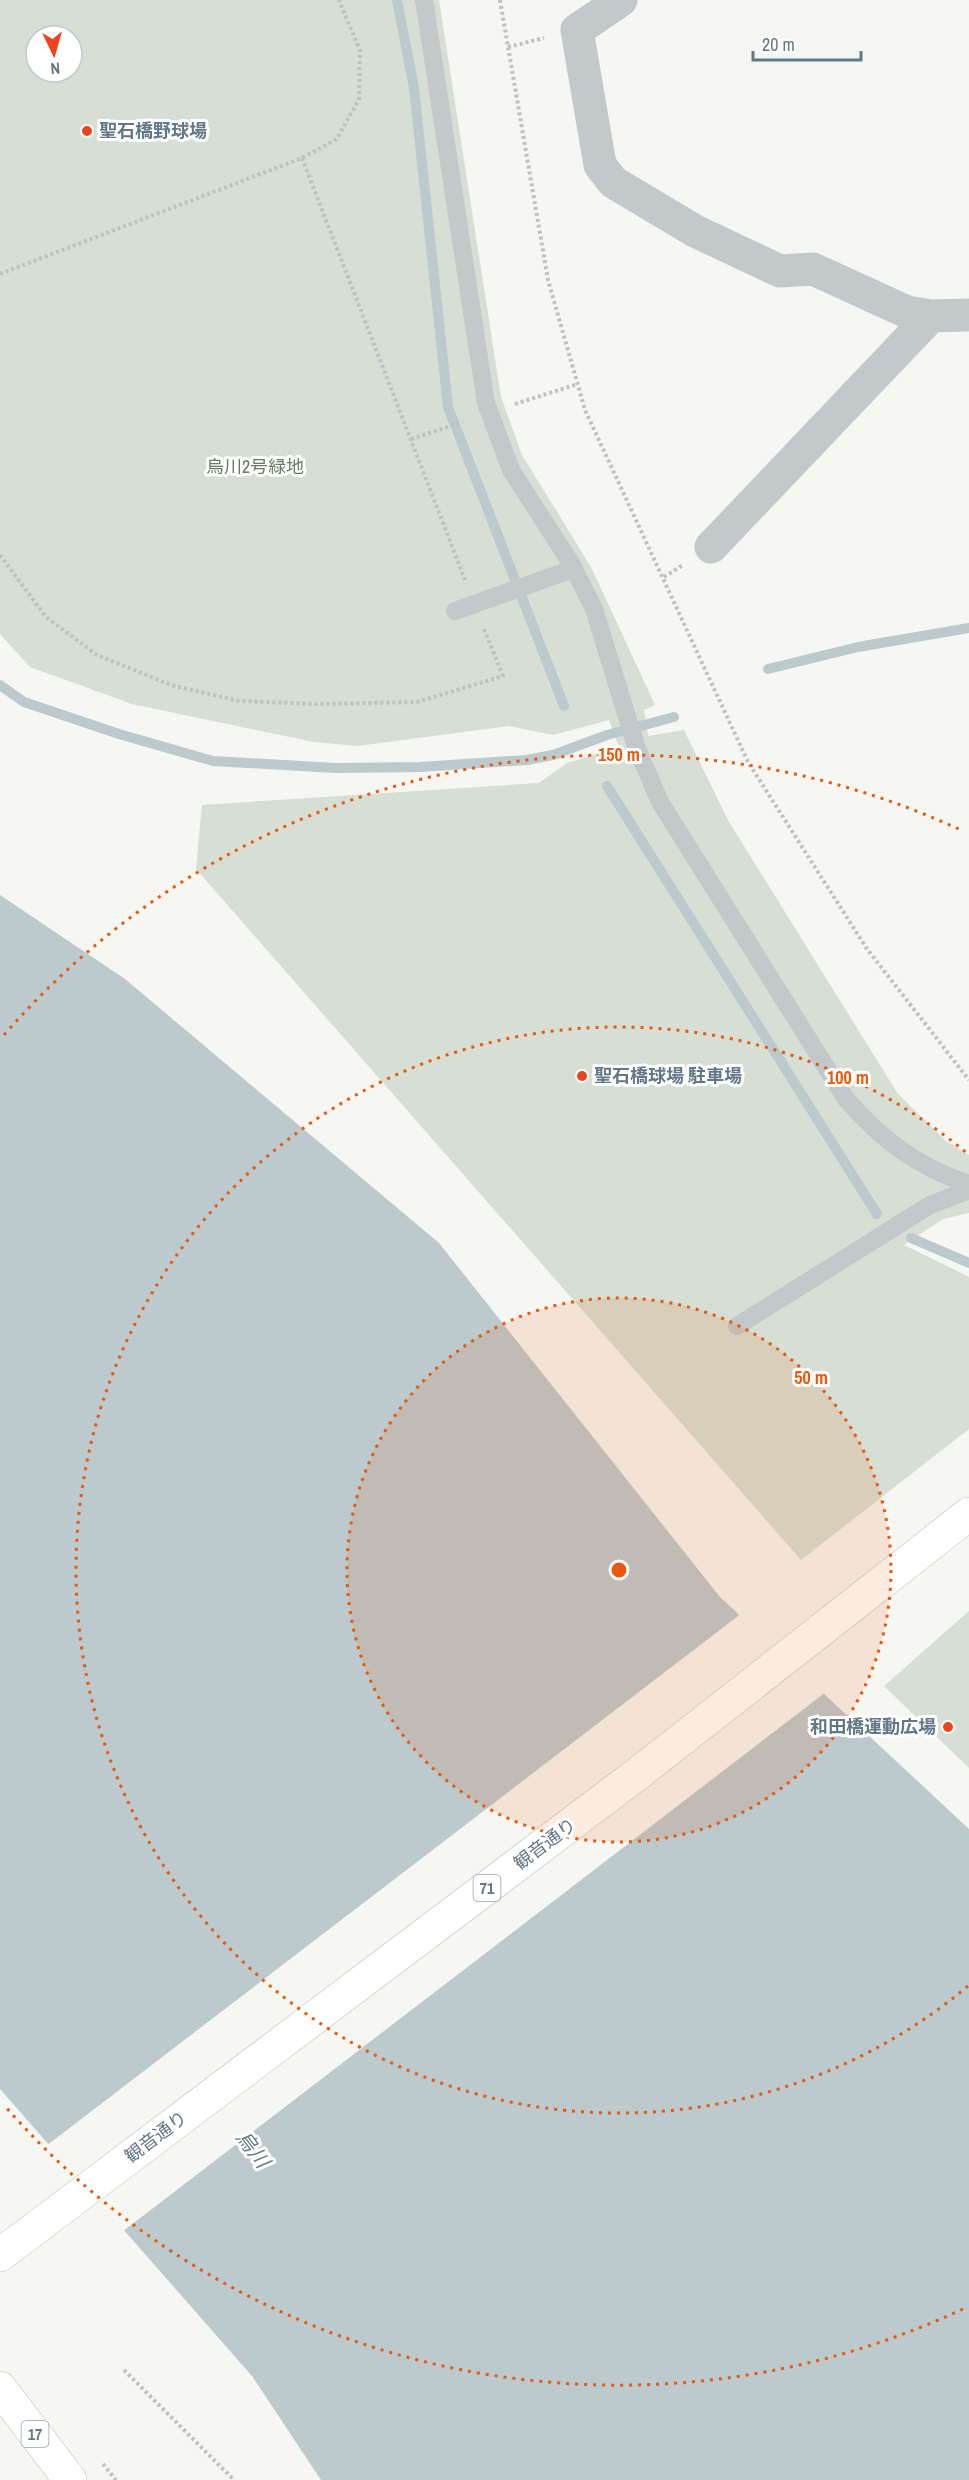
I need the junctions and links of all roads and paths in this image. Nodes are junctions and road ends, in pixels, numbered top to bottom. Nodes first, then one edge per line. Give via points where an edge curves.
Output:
1 (339, 0) edge
2 (424, 0) edge
3 (621, 0) edge
4 (302, 158) junction
5 (0, 274) edge
6 (969, 315) edge
7 (931, 316) junction
8 (578, 384) dead end
9 (519, 403) dead end
10 (711, 547) dead end
11 (0, 555) edge
12 (573, 569) junction
13 (474, 602) junction
14 (455, 611) dead end
15 (969, 1184) edge
16 (969, 1190) edge
17 (737, 1326) dead end
18 (969, 1514) edge
19 (0, 2255) edge
20 (124, 2370) dead end
21 (0, 2388) edge
22 (70, 2480) edge
23 (234, 2480) edge

1 - 4 path via 360,51 359,99 337,139
2 - 12 lane via 486,403 511,470
3 - 7 street via 577,30 600,165 613,182 695,231 780,271 813,269 907,312
4 - 5 path
4 - 13 path
6 - 7 street
7 - 10 street
8 - 9 path
11 - 13 path via 46,617 97,655 171,685 239,701 316,705 417,702 503,676
12 - 13 lane
12 - 15 lane via 594,609 636,746 660,802 846,1099 874,1130 900,1150 947,1177
13 - 14 lane
16 - 17 lane via 930,1205
18 - 19 main road, 観音通り / 71 via 640,1772
20 - 23 path
21 - 22 main road, 17

